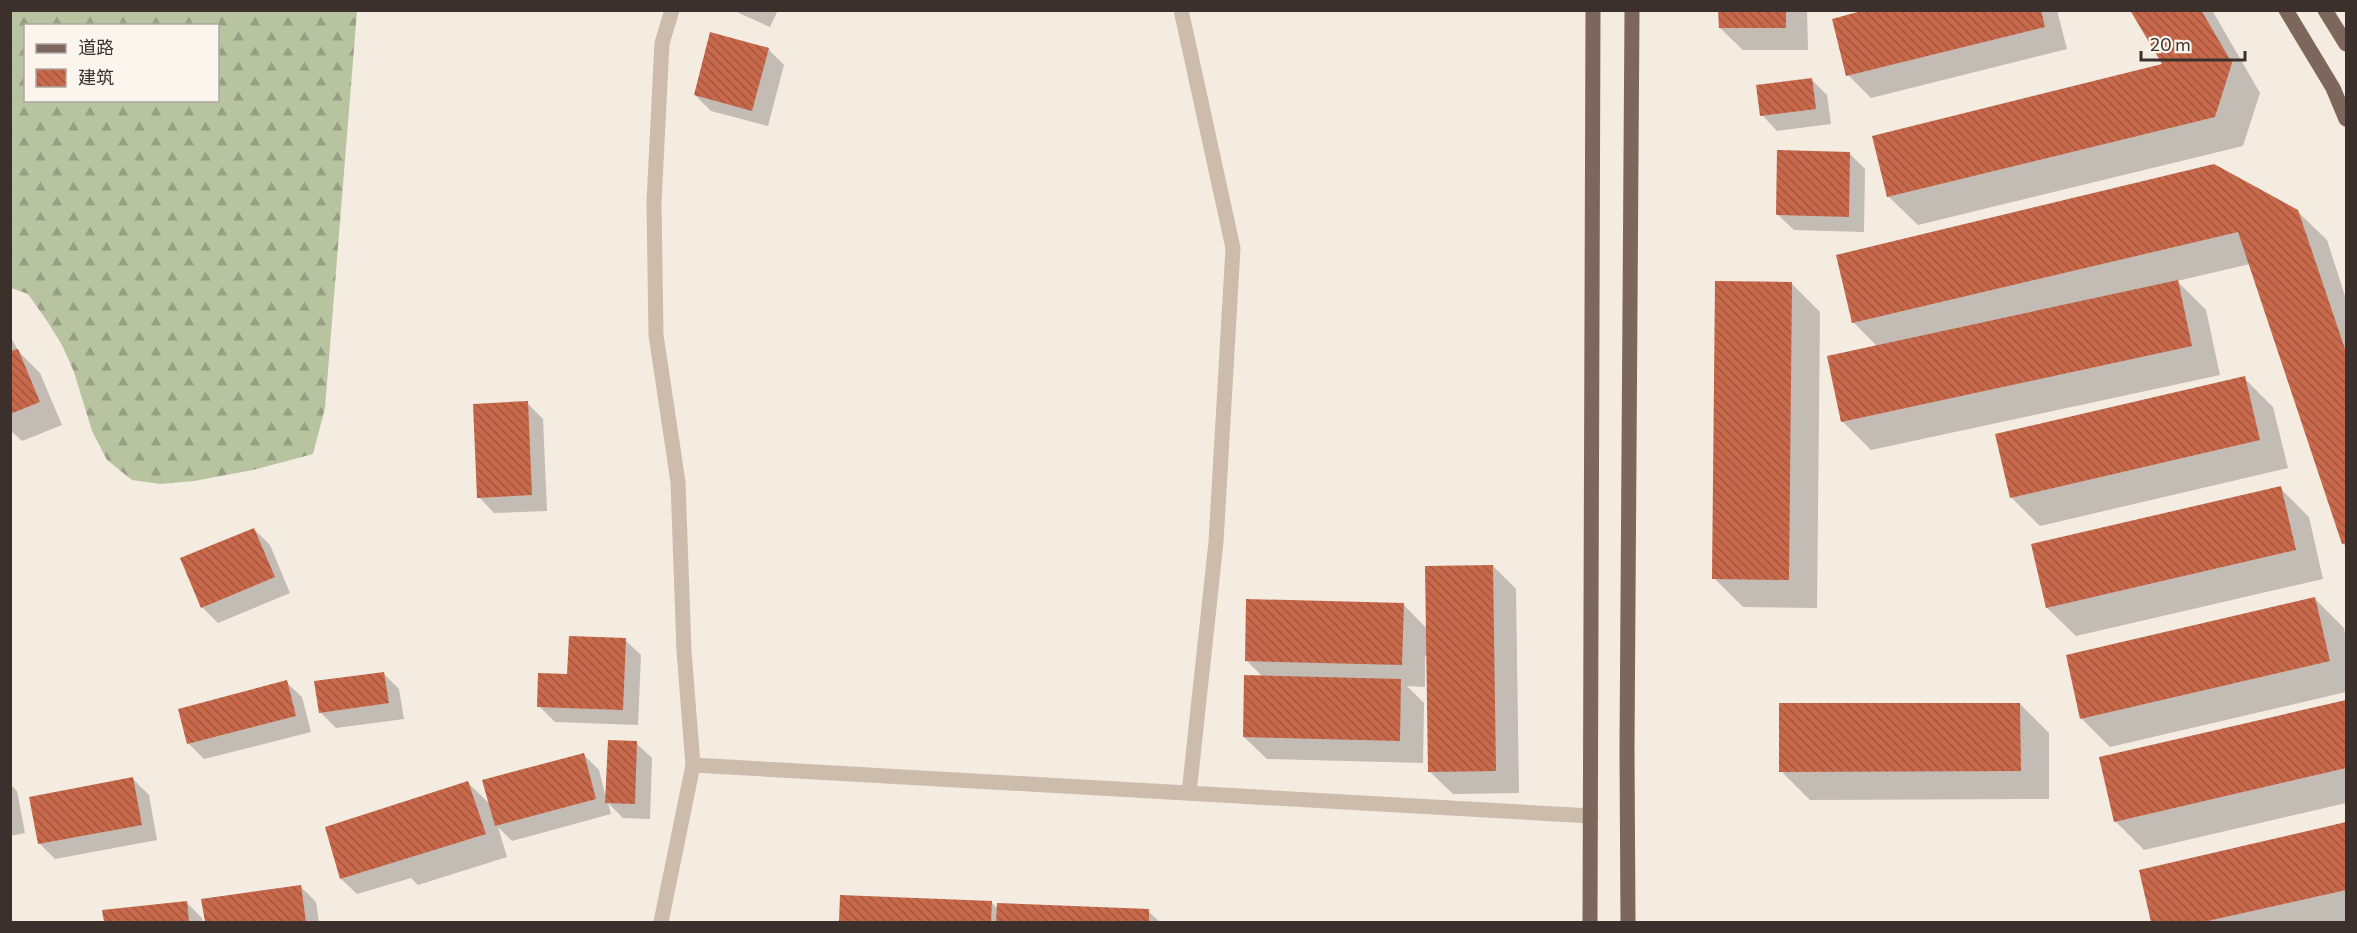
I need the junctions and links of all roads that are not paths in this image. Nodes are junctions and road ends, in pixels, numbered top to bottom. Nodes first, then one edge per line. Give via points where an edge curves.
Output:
1 (672, 10) edge
2 (1181, 10) edge
3 (1593, 10) edge
4 (1632, 10) edge
5 (2286, 10) edge
6 (2325, 10) edge
7 (2346, 44) edge
8 (2346, 119) edge
9 (693, 765) junction
10 (1189, 794) junction
11 (1591, 816) junction
12 (661, 922) edge
13 (1590, 922) edge
14 (1628, 922) edge

1 - 9 street via 662,43 654,202 656,335 678,482
2 - 10 street via 1233,248 1216,548
3 - 11 main road
4 - 14 main road
5 - 8 main road via 2334,88
6 - 7 main road
9 - 10 street
9 - 12 street
10 - 11 street
11 - 13 main road

